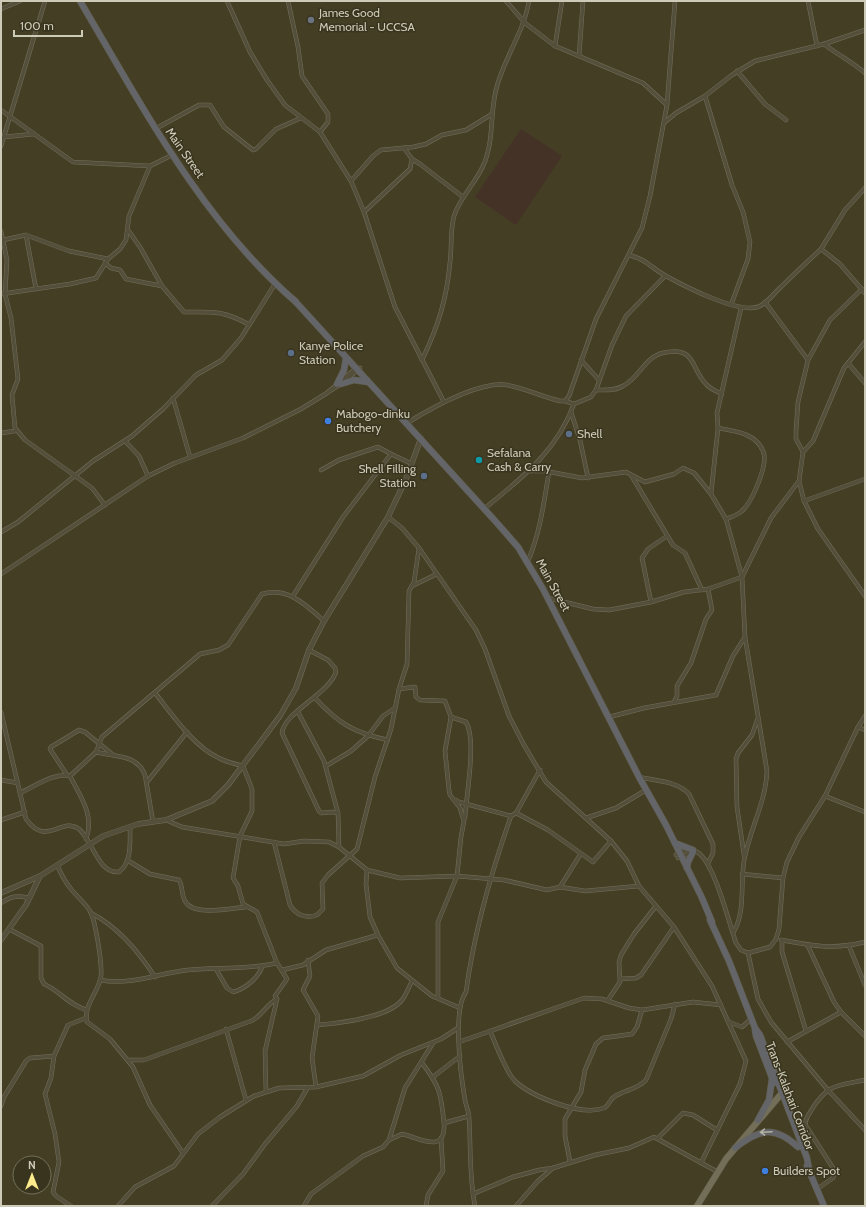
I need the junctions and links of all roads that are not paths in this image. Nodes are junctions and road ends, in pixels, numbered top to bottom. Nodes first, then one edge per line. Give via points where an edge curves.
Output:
1 (20, 1) edge
2 (45, 1) edge
3 (80, 1) edge
4 (227, 1) edge
5 (288, 1) edge
6 (506, 1) edge
7 (529, 1) edge
8 (562, 1) edge
9 (583, 1) edge
10 (675, 1) edge
11 (808, 1) edge
12 (1, 8) edge
13 (524, 23) junction
14 (865, 30) edge
15 (824, 44) junction
16 (555, 46) junction
17 (817, 46) junction
18 (579, 56) junction
19 (738, 71) junction
20 (865, 73) edge
21 (705, 96) junction
22 (668, 105) junction
23 (1, 110) edge
24 (492, 114) junction
25 (10, 116) junction
26 (301, 118) junction
27 (786, 120) dead end
28 (665, 122) junction
29 (155, 129) junction
30 (320, 132) junction
31 (34, 134) junction
32 (4, 137) junction
33 (1, 146) edge
34 (404, 148) junction
35 (172, 155) junction
36 (412, 159) junction
37 (150, 166) junction
38 (351, 180) junction
39 (865, 188) edge
40 (463, 197) junction
41 (364, 212) junction
42 (128, 229) junction
43 (1, 231) edge
44 (26, 236) junction
45 (3, 240) junction
46 (821, 249) junction
47 (629, 255) junction
48 (108, 258) junction
49 (105, 262) junction
50 (664, 276) junction
51 (275, 284) junction
52 (162, 286) junction
53 (36, 289) junction
54 (862, 289) junction
55 (865, 293) edge
56 (3, 294) edge
57 (294, 300) junction
58 (765, 302) junction
59 (731, 305) junction
60 (741, 308) junction
61 (248, 324) junction
62 (865, 342) edge
63 (346, 358) junction
64 (422, 360) junction
65 (581, 360) junction
66 (808, 360) junction
67 (848, 363) junction
68 (358, 368) junction
69 (599, 380) junction
70 (368, 382) junction
71 (865, 383) edge
72 (339, 384) junction
73 (596, 390) junction
74 (722, 394) junction
75 (173, 398) junction
76 (565, 401) junction
77 (444, 402) junction
78 (574, 404) junction
79 (571, 412) junction
80 (398, 414) junction
81 (406, 422) junction
82 (718, 428) junction
83 (15, 431) junction
84 (1, 433) edge
85 (421, 438) junction
86 (124, 441) junction
87 (803, 452) junction
88 (391, 454) junction
89 (190, 457) junction
90 (410, 463) junction
91 (321, 470) dead end
92 (530, 471) junction
93 (549, 472) junction
94 (630, 475) junction
95 (74, 476) junction
96 (148, 476) junction
97 (588, 478) junction
98 (865, 478) edge
99 (799, 481) junction
100 (711, 494) junction
101 (804, 501) junction
102 (105, 505) junction
103 (484, 509) junction
104 (388, 517) junction
105 (726, 519) junction
106 (1, 532) edge
107 (667, 536) junction
108 (419, 548) junction
109 (528, 561) junction
110 (1, 574) edge
111 (437, 574) junction
112 (742, 577) junction
113 (411, 587) junction
114 (708, 589) junction
115 (702, 590) junction
116 (292, 596) junction
117 (865, 596) edge
118 (548, 598) junction
119 (651, 602) junction
120 (324, 621) junction
121 (745, 637) junction
122 (309, 650) junction
123 (399, 689) junction
124 (155, 693) junction
125 (315, 698) junction
126 (674, 702) junction
127 (395, 708) junction
128 (1, 712) edge
129 (298, 712) junction
130 (758, 716) junction
131 (865, 716) edge
132 (451, 717) junction
133 (609, 717) junction
134 (858, 727) junction
135 (865, 730) edge
136 (187, 732) junction
137 (368, 736) junction
138 (388, 740) junction
139 (99, 745) junction
140 (96, 752) junction
141 (112, 755) junction
142 (243, 766) junction
143 (326, 766) junction
144 (540, 770) junction
145 (68, 775) junction
146 (639, 777) junction
147 (1, 780) edge
148 (146, 782) junction
149 (18, 783) junction
150 (647, 792) junction
151 (20, 793) junction
152 (450, 795) junction
153 (825, 796) junction
154 (465, 804) junction
155 (25, 812) junction
156 (865, 812) edge
157 (338, 813) junction
158 (516, 813) junction
159 (511, 816) junction
160 (586, 818) junction
161 (1, 820) edge
162 (166, 820) junction
163 (464, 821) junction
164 (153, 822) junction
165 (130, 827) junction
166 (240, 836) junction
167 (88, 841) junction
168 (611, 841) junction
169 (274, 842) junction
170 (675, 843) junction
171 (339, 847) junction
172 (694, 852) junction
173 (580, 855) junction
174 (349, 856) junction
175 (679, 856) junction
176 (127, 860) junction
177 (744, 860) junction
178 (708, 863) junction
179 (57, 866) junction
180 (687, 868) junction
181 (367, 870) junction
182 (742, 874) junction
183 (40, 876) junction
184 (457, 876) junction
185 (783, 878) junction
186 (491, 879) junction
187 (639, 886) junction
188 (560, 887) junction
189 (1, 892) edge
190 (30, 898) junction
191 (1, 903) edge
192 (656, 906) junction
193 (248, 907) junction
194 (91, 913) junction
195 (712, 922) junction
196 (674, 927) junction
197 (9, 929) junction
198 (733, 933) junction
199 (378, 936) junction
200 (1, 940) edge
201 (776, 940) junction
202 (782, 940) junction
203 (865, 942) edge
204 (808, 946) junction
205 (849, 946) junction
206 (748, 953) junction
207 (308, 960) junction
208 (277, 963) junction
209 (262, 967) junction
210 (216, 969) junction
211 (282, 970) junction
212 (155, 977) junction
213 (621, 979) junction
214 (100, 980) junction
215 (412, 981) junction
216 (865, 985) edge
217 (438, 998) junction
218 (277, 999) junction
219 (608, 1000) junction
220 (675, 1004) junction
221 (721, 1005) junction
222 (460, 1008) junction
223 (87, 1010) junction
224 (642, 1010) junction
225 (841, 1012) junction
226 (86, 1018) junction
227 (751, 1019) junction
228 (728, 1022) junction
229 (318, 1025) junction
230 (458, 1028) junction
231 (755, 1028) junction
232 (226, 1029) junction
233 (490, 1031) junction
234 (806, 1031) junction
235 (865, 1036) edge
236 (434, 1042) junction
237 (459, 1042) junction
238 (787, 1042) junction
239 (54, 1056) junction
240 (460, 1056) junction
241 (128, 1060) junction
242 (422, 1063) junction
243 (433, 1077) junction
244 (772, 1078) junction
245 (865, 1080) edge
246 (308, 1087) junction
247 (316, 1087) junction
248 (827, 1089) junction
249 (266, 1091) junction
250 (781, 1095) junction
251 (3, 1097) edge
252 (246, 1100) junction
253 (1, 1106) edge
254 (572, 1107) junction
255 (469, 1116) junction
256 (758, 1120) junction
257 (444, 1123) junction
258 (865, 1129) edge
259 (717, 1130) junction
260 (441, 1138) junction
261 (658, 1138) junction
262 (389, 1140) junction
263 (798, 1147) junction
264 (735, 1148) junction
265 (183, 1152) junction
266 (570, 1162) junction
267 (701, 1163) junction
268 (553, 1168) junction
269 (809, 1169) junction
270 (716, 1171) junction
271 (817, 1189) junction
272 (473, 1194) junction
273 (71, 1206) edge
274 (118, 1206) edge
275 (212, 1206) edge
276 (304, 1206) edge
277 (426, 1206) edge
278 (475, 1206) edge
279 (516, 1206) edge
280 (697, 1206) edge
281 (824, 1206) edge

1 - 12 street
2 - 25 street
3 - 29 highway, Main Street
4 - 26 street via 250,52 267,80 285,105
5 - 30 street via 303,80 328,114 328,122
6 - 13 street
7 - 13 street
8 - 16 street
9 - 18 street
10 - 22 street
11 - 17 street
13 - 16 street
13 - 24 street via 498,84
14 - 15 street
15 - 17 street
15 - 20 street
16 - 18 street
17 - 19 street via 755,61
18 - 22 street via 643,83
19 - 21 street
19 - 27 street via 765,104
21 - 28 street
21 - 59 street via 732,185 743,212 750,242 748,259
22 - 28 street
23 - 25 street
24 - 34 street via 466,130 442,135 426,144
24 - 40 street via 492,133 486,156
25 - 31 street
25 - 32 street
26 - 29 street via 276,129 253,150 224,127 210,105 206,104 199,105
26 - 30 street
28 - 47 street via 642,228
29 - 35 highway, Main Street
30 - 38 street
31 - 32 street
31 - 37 street via 73,162
32 - 33 street
34 - 36 street
34 - 38 street via 376,152
35 - 37 street
35 - 51 highway, Main Street via 245,251
36 - 40 street
36 - 41 street via 410,169
37 - 42 street via 133,206
38 - 41 street
39 - 46 street via 845,210
40 - 64 street via 453,223 443,310
41 - 64 street via 392,299
42 - 48 street via 123,244
42 - 52 street
43 - 45 street
44 - 45 street
44 - 48 street via 69,251
44 - 53 street
45 - 56 street via 7,260
46 - 54 street via 840,264
46 - 58 street
47 - 50 street via 643,259
47 - 65 street via 596,319
48 - 49 street
49 - 52 street via 111,268 120,270 126,279
49 - 53 street via 96,278
50 - 59 street
50 - 69 street via 626,316
51 - 57 highway, Main Street
51 - 61 street
52 - 61 street via 184,312 216,311
53 - 56 street
54 - 55 street
54 - 66 street via 830,320
56 - 83 street via 11,318 18,379 12,395
57 - 63 highway, Main Street
57 - 68 highway, Main Street via 320,324
58 - 60 street via 752,308
58 - 66 street
59 - 60 street
60 - 74 street
61 - 75 street via 241,338 222,360 196,375
62 - 67 street
63 - 68 highway, Main Street
63 - 72 highway
64 - 77 street
65 - 69 street
65 - 76 street via 572,391
66 - 87 street via 796,414 796,439
67 - 71 street
67 - 87 street via 813,441
68 - 70 highway, Main Street
68 - 72 street
68 - 80 highway, Main Street
69 - 73 street
70 - 72 highway via 354,380
70 - 80 highway, Main Street
72 - 89 street via 301,409 243,438
73 - 74 street via 622,387 652,358 661,353 680,351 688,355 705,384
73 - 78 street via 591,397
74 - 82 street via 717,413
75 - 86 street via 143,427
75 - 89 street
76 - 77 street via 552,400 502,385 484,388
76 - 78 street
77 - 81 street
78 - 79 street
79 - 92 street via 551,445
79 - 97 street
80 - 81 highway, Main Street
81 - 85 highway, Main Street
82 - 100 street
82 - 105 street via 745,433 764,451 759,480 752,497 743,510
83 - 84 street
83 - 95 street
85 - 90 street
85 - 103 highway, Main Street
86 - 95 street
86 - 96 street via 139,456
87 - 99 street
88 - 90 street
88 - 91 street via 378,447 339,460
88 - 116 street via 343,518
89 - 96 street
90 - 104 street
92 - 93 street
92 - 103 street
93 - 97 street
93 - 109 street via 540,525
94 - 97 street via 626,472 616,472
94 - 100 street via 648,482 674,474 683,468 694,472
94 - 107 street
95 - 102 street via 92,488
95 - 106 street via 18,522
96 - 102 street
98 - 101 street
99 - 101 street
99 - 112 street via 771,518
100 - 105 street
101 - 117 street via 818,529
102 - 110 street
103 - 109 highway, Main Street
104 - 108 street via 402,528
104 - 120 street
105 - 112 street
107 - 115 street via 673,545 685,553
107 - 119 street via 648,549 642,558
108 - 111 street
108 - 113 street
109 - 118 highway, Main Street
111 - 113 street
111 - 144 street via 476,630 509,716
112 - 114 street
112 - 121 street
113 - 123 street via 407,664
114 - 115 street
114 - 126 street via 712,610 706,619 691,663 677,686
115 - 119 street via 684,592
116 - 120 street
116 - 124 street via 262,594 228,645 219,650 200,654
118 - 119 street via 602,610
118 - 133 highway, Main Street
120 - 122 street
121 - 126 street via 733,656 716,695
121 - 130 street
122 - 125 street via 328,660 336,672
122 - 142 street via 296,688 280,716
123 - 127 street
123 - 132 street via 415,687 416,697 420,700 445,702
124 - 136 street
124 - 139 street via 128,712 102,737
125 - 129 street
125 - 137 street via 345,725
126 - 133 street
127 - 137 street via 378,720
127 - 138 street
128 - 149 street
129 - 143 street
129 - 157 street via 284,726 282,733 285,741 319,811
130 - 177 street via 767,771 766,785
130 - 177 street via 752,735 736,759 737,808
131 - 134 street
132 - 152 street via 445,751
132 - 154 street via 466,722 470,731 469,780
133 - 146 highway, Main Street
134 - 135 street
134 - 153 street
136 - 142 street via 218,758
136 - 148 street
137 - 138 street
137 - 143 street via 351,751
138 - 174 street via 375,777 357,849
139 - 140 street
139 - 141 street
139 - 145 street via 79,730 51,747
140 - 141 street
140 - 145 street
141 - 148 street via 129,758 139,764 146,775
142 - 162 street via 212,801
142 - 166 street via 252,789 252,802 250,816
143 - 157 street
144 - 158 street
144 - 160 street via 546,782
145 - 151 street via 53,778
145 - 167 street via 86,807
146 - 150 highway, Main Street
146 - 178 street via 685,789 713,844 713,853
147 - 149 street
148 - 164 street
149 - 151 street
150 - 160 street via 616,808
150 - 170 highway, Main Street
150 - 175 highway, Main Street
151 - 155 street
152 - 154 street
152 - 163 street via 460,808
153 - 156 street
153 - 185 street via 799,837 787,862
154 - 159 street
154 - 163 street
155 - 161 street
155 - 167 street via 26,819 38,831 46,832 69,826 79,830
157 - 171 street
158 - 159 street
158 - 173 street via 548,830
159 - 186 street
160 - 168 street
162 - 164 street
162 - 166 street via 182,826
163 - 184 street
164 - 165 street
165 - 167 street
165 - 176 street
166 - 169 street
166 - 193 street via 232,875 242,902
167 - 176 street via 110,872 123,870
167 - 179 street
168 - 173 street via 593,862
168 - 187 street via 627,862
169 - 171 street via 329,842
169 - 174 street via 290,905 292,910 303,916 314,916 323,908 322,883
170 - 172 highway
170 - 175 highway, Main Street
171 - 174 street
172 - 175 street
172 - 178 street
172 - 180 highway
173 - 188 street
174 - 181 street
175 - 180 highway, Trans-Kalahari Corridor
175 - 195 highway, Trans-Kalahari Corridor
176 - 193 street via 150,874 179,880 184,899 196,910
177 - 182 street
178 - 198 street
179 - 183 street
179 - 194 street via 66,883
180 - 195 highway, Trans-Kalahari Corridor
181 - 184 street via 408,879
181 - 199 street via 368,908
182 - 185 street
182 - 198 street via 741,914
183 - 189 street
183 - 190 street
184 - 186 street
184 - 217 street via 438,922
185 - 201 street
186 - 188 street via 547,890
186 - 222 street via 477,931 466,992 461,999
187 - 188 street via 585,891
187 - 192 street
190 - 191 street via 12,896
190 - 197 street
192 - 196 street
192 - 213 street via 621,955
193 - 208 street via 257,912
194 - 212 street via 106,920 145,961
194 - 214 street via 101,964
195 - 227 highway, Trans-Kalahari Corridor
196 - 213 street via 641,975
196 - 221 street via 712,986
197 - 200 street
197 - 223 street via 41,946 41,978 44,984 70,1003
198 - 206 street via 741,950
199 - 207 street via 326,950
199 - 215 street via 397,968
201 - 202 street
201 - 206 street via 770,946
202 - 204 street
202 - 234 street via 782,952
203 - 205 street
204 - 205 street
204 - 225 street
205 - 216 street
206 - 238 street via 758,999 771,1022
207 - 211 street via 303,965
207 - 229 street via 310,976 303,990 317,1013
208 - 209 street
208 - 211 street
209 - 210 street
209 - 210 street via 253,980 233,992 226,988
210 - 212 street via 188,970
211 - 218 street via 287,981 275,996
212 - 214 street via 128,982
213 - 219 street
214 - 223 street
215 - 217 street
215 - 229 street via 396,1006 365,1017
217 - 222 street
218 - 232 street via 270,1002 256,1018
218 - 249 street via 265,1051
219 - 224 street
219 - 233 street via 578,1000
220 - 221 street via 693,1002
220 - 224 street
220 - 254 street via 656,1057 642,1084 615,1097 604,1108 587,1110
221 - 228 street
222 - 230 street
223 - 226 street
224 - 254 street via 632,1034 603,1038 596,1044 585,1070 581,1092
225 - 234 street
225 - 235 street
226 - 239 street via 68,1025
226 - 241 street via 89,1025 110,1039
227 - 228 street via 742,1027
227 - 231 highway, Trans-Kalahari Corridor
228 - 259 street via 746,1061 740,1084
229 - 247 street via 312,1058
230 - 236 street
230 - 237 street
231 - 244 highway, Trans-Kalahari Corridor
231 - 250 highway, Trans-Kalahari Corridor via 760,1035
232 - 241 street via 144,1060
232 - 252 street
233 - 237 street
233 - 254 street via 515,1081 537,1096
234 - 238 street
236 - 242 street
236 - 247 street via 401,1055 364,1076
237 - 240 street
238 - 248 street
239 - 251 street via 30,1058 26,1061
239 - 273 street via 53,1069 45,1094 59,1162 53,1192
240 - 243 street
240 - 255 street
241 - 265 street via 138,1075 150,1105
242 - 243 street
242 - 262 street via 405,1088
243 - 257 street via 441,1095
244 - 250 highway, Trans-Kalahari Corridor
244 - 256 highway via 769,1100
245 - 248 street
246 - 247 street
246 - 249 street
246 - 275 street via 297,1106 243,1174
248 - 258 street
248 - 271 street via 805,1122 835,1171 833,1178
249 - 252 street
250 - 256 main road
250 - 263 highway, Trans-Kalahari Corridor
250 - 269 highway, Trans-Kalahari Corridor via 807,1158
251 - 253 street
252 - 265 street via 198,1134
254 - 266 street via 565,1119 564,1128
255 - 257 street
255 - 272 street
256 - 264 main road
257 - 260 street
259 - 261 street via 693,1115 684,1113
259 - 267 street
260 - 262 street via 429,1142 402,1134
260 - 277 street via 443,1171 428,1195
261 - 266 street
261 - 267 street
262 - 276 street via 311,1194
263 -> 264 highway via 786,1137 769,1131 751,1136
263 - 269 highway, Trans-Kalahari Corridor
264 - 270 main road
265 - 274 street via 174,1166 135,1187
266 - 268 street
267 - 270 street
268 - 272 street via 513,1178
268 - 279 street
269 - 271 highway, Trans-Kalahari Corridor
270 - 280 main road
271 - 281 highway, Trans-Kalahari Corridor
272 - 278 street

